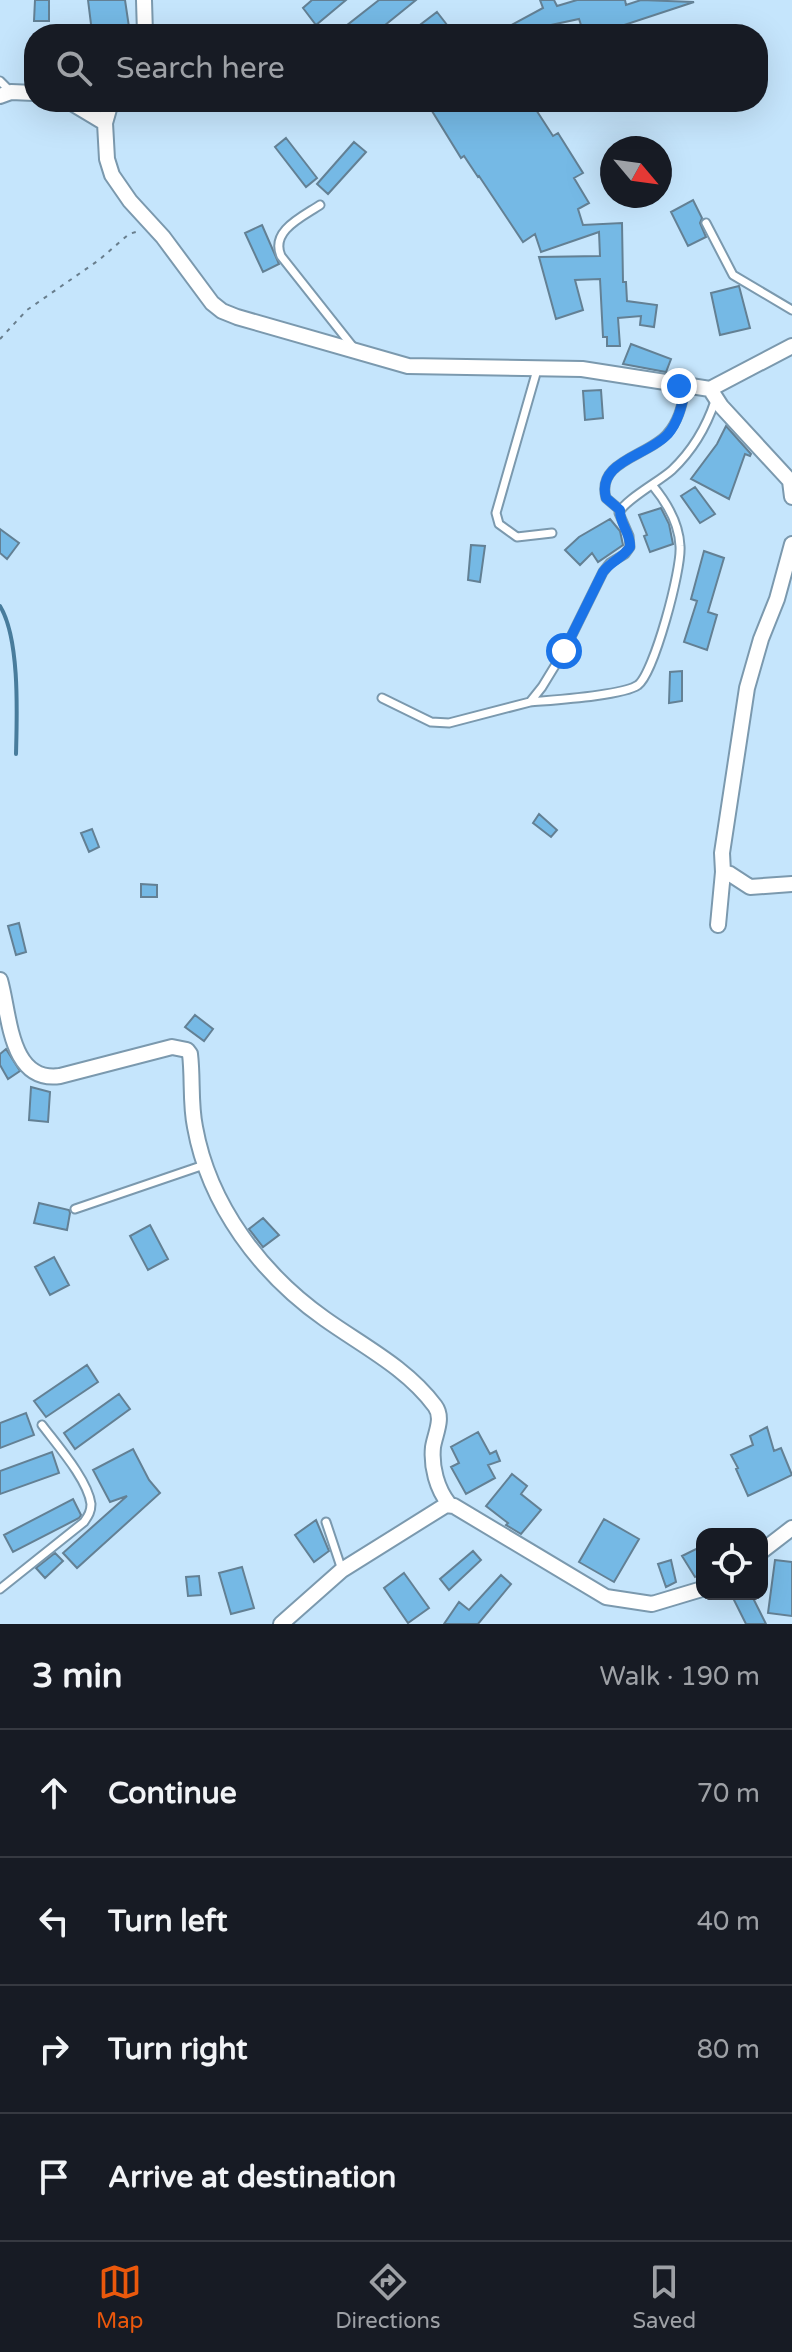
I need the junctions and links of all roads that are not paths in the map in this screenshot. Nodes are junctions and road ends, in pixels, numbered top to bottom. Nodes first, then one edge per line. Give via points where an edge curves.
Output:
1 (144, 0) edge
2 (145, 24) edge
3 (0, 81) edge
4 (6, 94) edge
5 (87, 112) edge
6 (108, 112) edge
7 (105, 123) junction
8 (320, 205) dead end
9 (706, 223) dead end
10 (792, 310) edge
11 (792, 346) edge
12 (357, 352) junction
13 (538, 367) junction
14 (686, 387) junction
15 (713, 394) junction
16 (791, 482) edge
17 (653, 486) junction
18 (792, 497) edge
19 (620, 510) junction
20 (552, 533) dead end
21 (792, 544) edge
22 (382, 698) dead end
23 (530, 702) junction
24 (723, 872) junction
25 (792, 884) edge
26 (718, 925) dead end
27 (0, 980) edge
28 (204, 1165) junction
29 (75, 1209) dead end
30 (42, 1425) dead end
31 (449, 1504) junction
32 (326, 1522) dead end
33 (792, 1528) edge
34 (768, 1546) edge
35 (342, 1570) junction
36 (0, 1589) edge
37 (696, 1591) edge
38 (281, 1624) edge

1 - 2 street
3 - 4 lane
5 - 7 street
6 - 7 street
7 - 12 street via 112,175 222,311
8 - 12 lane via 283,231 278,247
9 - 10 lane via 733,275
11 - 15 street
12 - 13 street via 408,366
13 - 14 street
13 - 20 lane via 496,513 499,524 517,537
14 - 15 street
14 - 19 lane via 670,432 608,474 606,498
15 - 16 street
15 - 17 lane via 699,438
16 - 18 street
17 - 19 lane
17 - 23 lane via 674,521 680,560 644,678 628,690
19 - 23 lane via 630,547 603,572 558,662
21 - 24 street via 747,688
22 - 23 lane via 438,724
24 - 25 street via 750,887
24 - 26 street
27 - 28 street via 21,1061 41,1075 60,1076 172,1047 187,1050
28 - 29 lane
28 - 31 street via 225,1212 263,1263 322,1317 400,1371 437,1409 434,1466
30 - 36 lane via 77,1473 91,1501 90,1513
31 - 35 street
31 - 37 street via 606,1597 652,1604
32 - 35 lane
33 - 34 street
35 - 38 street

